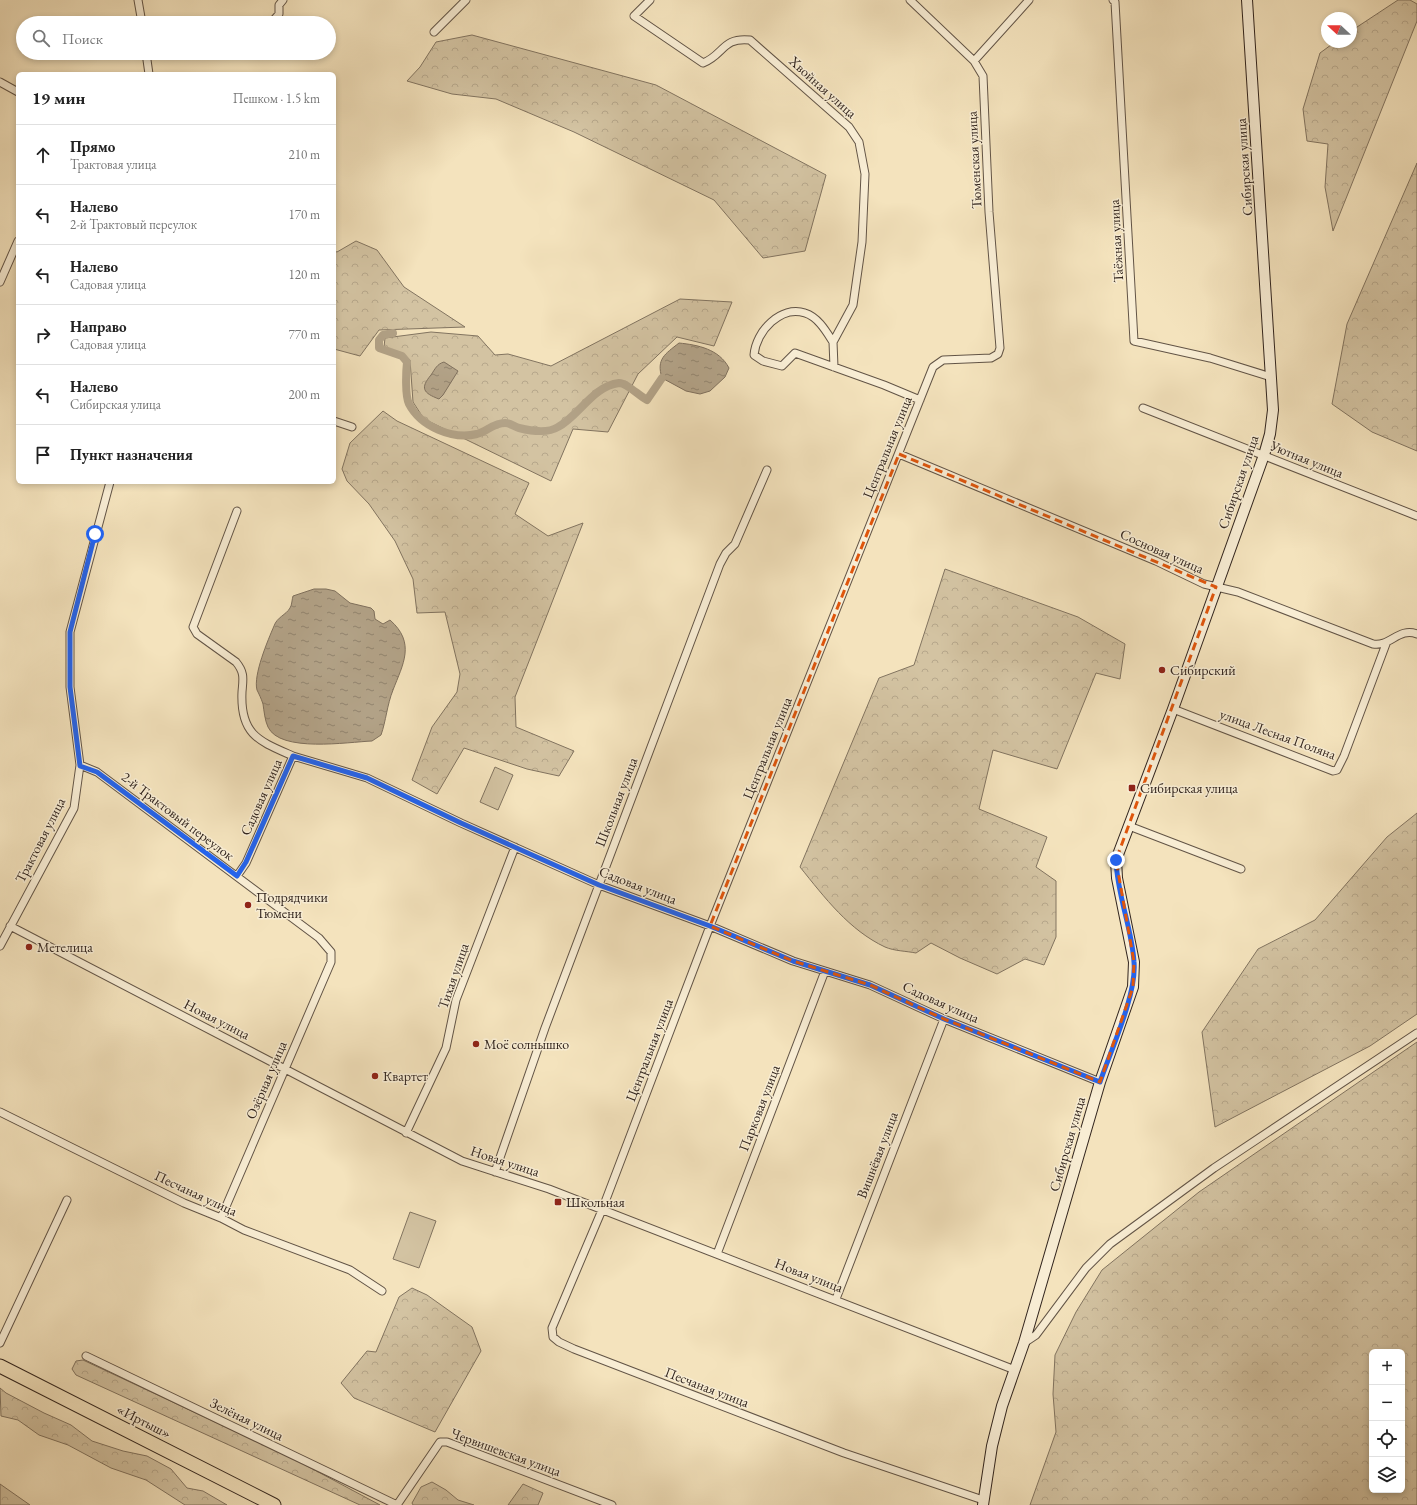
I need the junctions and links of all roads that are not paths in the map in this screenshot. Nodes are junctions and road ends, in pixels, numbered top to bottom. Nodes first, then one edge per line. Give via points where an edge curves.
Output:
1 (138, 0) edge
2 (283, 0) edge
3 (466, 0) edge
4 (650, 0) edge
5 (910, 0) edge
6 (1029, 0) edge
7 (1113, 0) edge
8 (1247, 0) edge
9 (141, 16) edge
10 (277, 16) edge
11 (434, 32) dead end
12 (147, 60) edge
13 (974, 61) junction
14 (150, 72) edge
15 (0, 82) edge
16 (16, 91) edge
17 (16, 246) edge
18 (0, 282) edge
19 (833, 342) junction
20 (1000, 348) joint
21 (834, 367) junction
22 (1270, 377) junction
23 (920, 400) junction
24 (1143, 408) dead end
25 (336, 422) edge
26 (352, 427) dead end
27 (899, 454) junction
28 (1264, 455) junction
29 (766, 470) dead end
30 (109, 484) edge
31 (237, 511) dead end
32 (1417, 516) edge
33 (1216, 587) junction
34 (1417, 634) edge
35 (1386, 644) junction
36 (1173, 709) junction
37 (293, 756) junction
38 (80, 766) junction
39 (1129, 826) junction
40 (515, 847) junction
41 (1241, 869) dead end
42 (237, 876) junction
43 (599, 885) junction
44 (10, 926) junction
45 (710, 926) junction
46 (0, 946) edge
47 (331, 952) joint
48 (825, 971) junction
49 (944, 1019) junction
50 (1417, 1032) edge
51 (285, 1069) junction
52 (1100, 1082) junction
53 (0, 1112) edge
54 (406, 1134) junction
55 (494, 1172) junction
56 (67, 1200) dead end
57 (602, 1210) junction
58 (221, 1218) junction
59 (717, 1254) junction
60 (382, 1291) dead end
61 (836, 1300) junction
62 (0, 1343) edge
63 (1024, 1343) junction
64 (86, 1356) dead end
65 (0, 1366) edge
66 (1015, 1370) junction
67 (983, 1502) edge
68 (274, 1505) edge
69 (397, 1505) edge
70 (612, 1505) edge

1 - 9 street
2 - 10 street via 279,5
3 - 11 street
4 - 19 street, Хвойная улица via 634,16 703,63 727,44 738,39 750,40 762,48 850,127 859,142 865,174 862,242 853,305
5 - 13 street, Тюменская улица
6 - 13 street
7 - 22 street, Таёжная улица via 1134,340 1210,358
8 - 22 street, Сибирская улица
12 - 14 street
13 - 20 street, Тюменская улица via 981,72 983,83 989,212
15 - 16 street
17 - 18 street
19 - 21 street
19 - 21 street via 820,323 806,313 786,312 765,327 754,355 763,361 782,366 795,353
20 - 23 street, Центральная улица via 998,354 991,358 943,360 937,363
21 - 23 street
22 - 28 street, Сибирская улица via 1273,410
23 - 27 street, Центральная улица
24 - 28 street, Уютная улица
25 - 26 street
27 - 33 street, Сосновая улица
27 - 45 street, Центральная улица
28 - 32 street, Уютная улица
28 - 33 street, Сибирская улица
29 - 43 street, Школьная улица via 735,544 720,564
30 - 38 street, Трактовая улица via 70,632 70,687
31 - 37 street via 193,627 197,634 241,668 244,675 242,693 245,722 252,733 262,742
33 - 35 street, Сосновая улица via 1238,592 1373,644
33 - 36 street, Сибирская улица
34 - 35 street via 1399,634
35 - 36 street, улица Лесная Поляна via 1344,756 1334,771
36 - 39 street, Сибирская улица
37 - 40 street, Садовая улица via 367,778
37 - 42 street, Садовая улица via 246,862
38 - 42 street, 2-й Трактовый переулок via 97,772
38 - 44 street, Трактовая улица via 74,808
39 - 41 street
39 - 52 street, Сибирская улица via 1116,860 1117,878 1134,962 1133,987
40 - 43 street, Садовая улица
40 - 54 street, Тихая улица via 456,1000 446,1048
42 - 47 street, 2-й Трактовый переулок via 319,938
43 - 45 street, Садовая улица
43 - 55 street, Школьная улица
44 - 46 street, Трактовая улица
44 - 51 street, Новая улица
45 - 48 street, Садовая улица via 793,961
45 - 57 street, Центральная улица
47 - 51 street, Озёрная улица via 331,962
48 - 49 street, Садовая улица via 870,985
48 - 59 street, Парковая улица
49 - 52 street, Садовая улица
49 - 61 street, Вишнёвая улица
50 - 63 street via 1214,1168 1110,1244 1086,1268 1036,1335
51 - 54 street, Новая улица
51 - 58 street, Озёрная улица
52 - 63 street, Сибирская улица
53 - 58 street, Песчаная улица via 184,1203
54 - 55 street, Новая улица via 462,1161
55 - 57 street, Новая улица via 549,1189
56 - 62 street
57 - 59 street, Новая улица
57 - 67 street, Песчаная улица via 552,1328 553,1337 559,1342 844,1453
58 - 60 street, Песчаная улица via 244,1230 350,1270
59 - 61 street, Новая улица
61 - 66 street, Новая улица
63 - 66 street, Сибирская улица
64 - 69 street, Зелёная улица
65 - 68 highway, «Иртыш»
66 - 67 street, Сибирская улица via 1002,1406 992,1446
69 - 70 street, Червишевская улица via 440,1442 447,1442

